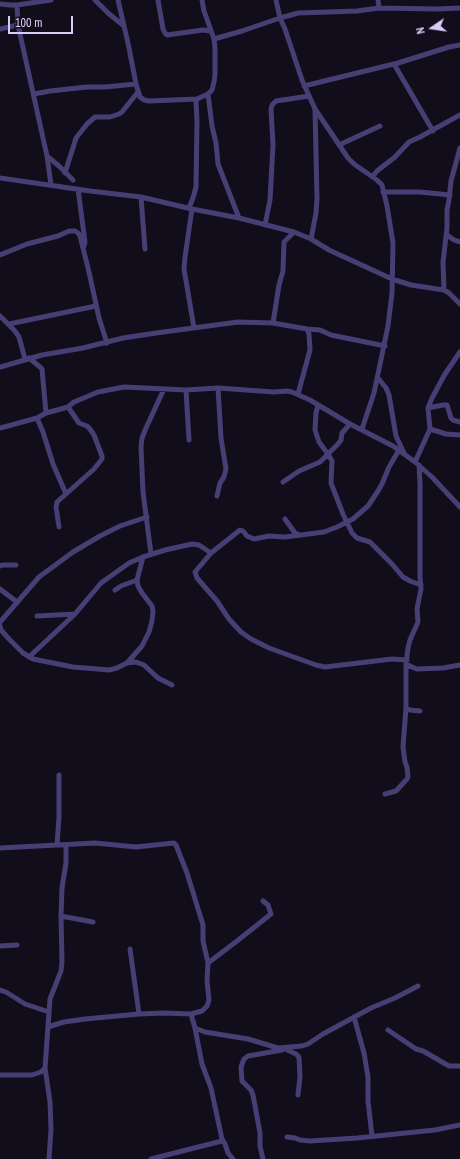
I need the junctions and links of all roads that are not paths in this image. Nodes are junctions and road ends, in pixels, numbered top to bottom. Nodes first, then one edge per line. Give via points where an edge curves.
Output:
1 (51, 0) edge
2 (95, 0) edge
3 (118, 0) edge
4 (158, 0) edge
5 (202, 0) edge
6 (276, 0) edge
7 (378, 0) edge
8 (0, 4) edge
9 (17, 5) junction
10 (379, 8) junction
11 (460, 8) edge
12 (280, 18) junction
13 (18, 25) junction
14 (124, 26) junction
15 (0, 29) edge
16 (211, 31) junction
17 (214, 39) junction
18 (460, 45) edge
19 (394, 64) junction
20 (136, 84) junction
21 (304, 86) junction
22 (138, 92) junction
23 (34, 94) junction
24 (208, 94) junction
25 (309, 96) junction
26 (197, 99) junction
27 (315, 109) junction
28 (460, 115) edge
29 (380, 126) dead end
30 (433, 131) junction
31 (339, 145) junction
32 (460, 148) edge
33 (47, 156) junction
34 (65, 172) junction
35 (373, 176) junction
36 (0, 178) edge
37 (73, 180) dead end
38 (51, 185) junction
39 (78, 189) junction
40 (384, 192) junction
41 (450, 195) junction
42 (141, 197) junction
43 (190, 209) junction
44 (239, 218) junction
45 (265, 225) junction
46 (294, 232) junction
47 (447, 235) junction
48 (311, 239) junction
49 (460, 242) edge
50 (83, 249) junction
51 (145, 249) dead end
52 (0, 255) edge
53 (392, 279) junction
54 (444, 290) junction
55 (460, 304) edge
56 (96, 306) junction
57 (0, 316) edge
58 (273, 323) junction
59 (9, 324) junction
60 (194, 328) junction
61 (307, 329) junction
62 (107, 343) junction
63 (385, 346) junction
64 (460, 352) edge
65 (27, 359) junction
66 (0, 367) edge
67 (378, 378) junction
68 (218, 388) junction
69 (164, 389) junction
70 (186, 390) junction
71 (298, 394) junction
72 (318, 405) junction
73 (68, 407) junction
74 (428, 408) junction
75 (46, 413) junction
76 (37, 418) junction
77 (460, 422) edge
78 (350, 424) junction
79 (0, 428) edge
80 (362, 429) junction
81 (430, 429) junction
82 (460, 435) edge
83 (189, 440) dead end
84 (399, 450) junction
85 (328, 454) junction
86 (405, 455) junction
87 (417, 463) junction
88 (283, 482) dead end
89 (66, 494) junction
90 (217, 496) dead end
91 (460, 507) edge
92 (147, 517) junction
93 (285, 519) dead end
94 (347, 523) junction
95 (59, 527) dead end
96 (300, 535) junction
97 (211, 553) junction
98 (151, 554) junction
99 (143, 558) junction
100 (16, 565) dead end
101 (0, 566) edge
102 (137, 580) junction
103 (421, 585) junction
104 (0, 589) edge
105 (115, 590) dead end
106 (17, 602) junction
107 (75, 614) junction
108 (37, 616) dead end
109 (0, 622) edge
110 (0, 626) edge
111 (29, 657) junction
112 (407, 662) junction
113 (127, 663) junction
114 (460, 665) edge
115 (172, 685) dead end
116 (406, 708) junction
117 (420, 711) dead end
118 (59, 775) dead end
119 (386, 794) dead end
120 (57, 844) junction
121 (66, 845) junction
122 (0, 848) edge
123 (263, 901) dead end
124 (61, 916) junction
125 (94, 922) dead end
126 (16, 945) dead end
127 (0, 946) edge
128 (130, 949) dead end
129 (208, 963) junction
130 (418, 986) dead end
131 (0, 990) edge
132 (49, 1012) junction
133 (139, 1014) junction
134 (191, 1014) junction
135 (354, 1017) junction
136 (48, 1027) junction
137 (195, 1028) junction
138 (388, 1030) dead end
139 (286, 1049) junction
140 (460, 1066) edge
141 (45, 1068) junction
142 (0, 1075) edge
143 (298, 1095) dead end
144 (460, 1125) edge
145 (372, 1136) junction
146 (287, 1137) dead end
147 (222, 1140) junction
148 (49, 1159) edge
149 (151, 1159) edge
150 (232, 1159) edge
151 (263, 1159) edge

1 - 9 street
2 - 14 street
3 - 14 street
4 - 16 street via 163,29 167,35
5 - 16 street
6 - 12 street
7 - 10 street
8 - 9 street
9 - 13 street
10 - 11 street
10 - 12 street via 298,13
12 - 17 street
12 - 21 street
13 - 15 street
13 - 23 street
14 - 20 street
16 - 17 street
17 - 24 street via 214,82
18 - 19 street
19 - 21 street
19 - 30 street
20 - 22 street
20 - 23 street
21 - 25 street
22 - 26 street via 140,97 149,101
22 - 34 street via 119,114 95,117 88,124 78,136
23 - 33 street
24 - 26 street
24 - 44 street via 218,164
25 - 27 street
25 - 45 street via 276,101 270,109 273,144 270,200
26 - 43 street via 196,187
27 - 31 street
27 - 48 street via 317,199
28 - 30 street
29 - 31 street
30 - 35 street via 409,142
31 - 35 street via 354,164
32 - 41 street
33 - 34 street
33 - 38 street
34 - 37 street
35 - 40 street via 382,185
36 - 38 street
38 - 39 street
39 - 42 street
39 - 50 street via 85,242
40 - 41 street
40 - 53 street via 392,243
41 - 47 street
42 - 43 street
42 - 51 street
43 - 44 street
43 - 60 street via 184,269
44 - 45 street
45 - 46 street
46 - 48 street
46 - 58 street via 286,239 284,245
47 - 49 street
47 - 54 street via 443,262
48 - 53 street
50 - 52 street via 80,236 75,231 69,231
50 - 56 street
53 - 54 street
53 - 63 street
54 - 55 street
56 - 59 street
56 - 62 street
57 - 59 street
58 - 60 street via 238,322
58 - 61 street
59 - 65 street via 19,337
60 - 62 street via 123,338
61 - 63 street
61 - 71 street via 310,350
62 - 65 street
63 - 67 street
64 - 74 street via 439,384
65 - 66 street
65 - 75 street via 42,369
67 - 80 street
67 - 86 street via 389,395 396,436
68 - 70 street
68 - 71 street via 287,391
68 - 90 street via 226,469
69 - 70 street
69 - 73 street via 124,387 108,390 74,402
69 - 92 street via 142,438 141,469
70 - 83 street
71 - 72 street
72 - 78 street
72 - 85 street via 315,430 319,442
73 - 75 street
73 - 89 street via 79,423 87,426 94,435 102,459
74 - 77 street via 447,405 451,418
74 - 81 street
75 - 76 street
76 - 79 street
76 - 89 street
78 - 80 street
78 - 85 street
80 - 84 street
81 - 82 street
81 - 87 street
84 - 86 street
84 - 94 street via 368,506
85 - 88 street via 320,462 299,471
85 - 94 street via 332,461 331,483
86 - 87 street
87 - 91 street
87 - 103 street via 420,483
89 - 95 street via 56,505
92 - 98 street
92 - 106 street via 120,526 73,552 39,577
93 - 96 street
94 - 96 street via 324,532
94 - 103 street via 357,538 370,542 403,577
96 - 97 street via 254,539 240,530
97 - 98 street via 199,545 192,544
97 - 112 street via 195,571 196,575 229,619 251,639 325,667 392,660
98 - 99 street
99 - 102 street
99 - 107 street via 129,563 101,583
100 - 101 street
102 - 105 street
102 - 113 street via 139,589 152,606 152,621 142,646
103 - 112 street via 418,622 410,640
104 - 106 street
106 - 109 street
107 - 108 street
107 - 111 street
110 - 111 street via 9,639
111 - 113 street via 49,663 109,670
112 - 114 street via 417,669
112 - 116 street
113 - 115 street via 136,662 144,665 158,678
116 - 117 street
116 - 119 street via 403,747 408,777 396,791
118 - 120 street
120 - 121 street
120 - 122 street
121 - 124 street
121 - 129 street via 102,843 136,847 174,843 187,873 203,925 203,941
123 - 129 street via 268,905 271,914
124 - 125 street
124 - 132 street via 62,966 51,996
126 - 127 street
128 - 133 street
129 - 134 street via 208,1003 202,1011
130 - 135 street
131 - 132 street via 25,1004
132 - 136 street
133 - 134 street
133 - 136 street via 64,1022
134 - 137 street
135 - 139 street via 308,1044
135 - 145 street via 368,1077
136 - 141 street
137 - 139 street
137 - 147 street
138 - 140 street via 416,1049 449,1066
139 - 143 street via 299,1057
139 - 151 street via 248,1056 241,1067 242,1081 253,1095
141 - 142 street via 32,1075
141 - 148 street via 49,1094
144 - 145 street
145 - 146 street via 310,1141
147 - 149 street
147 - 150 street

